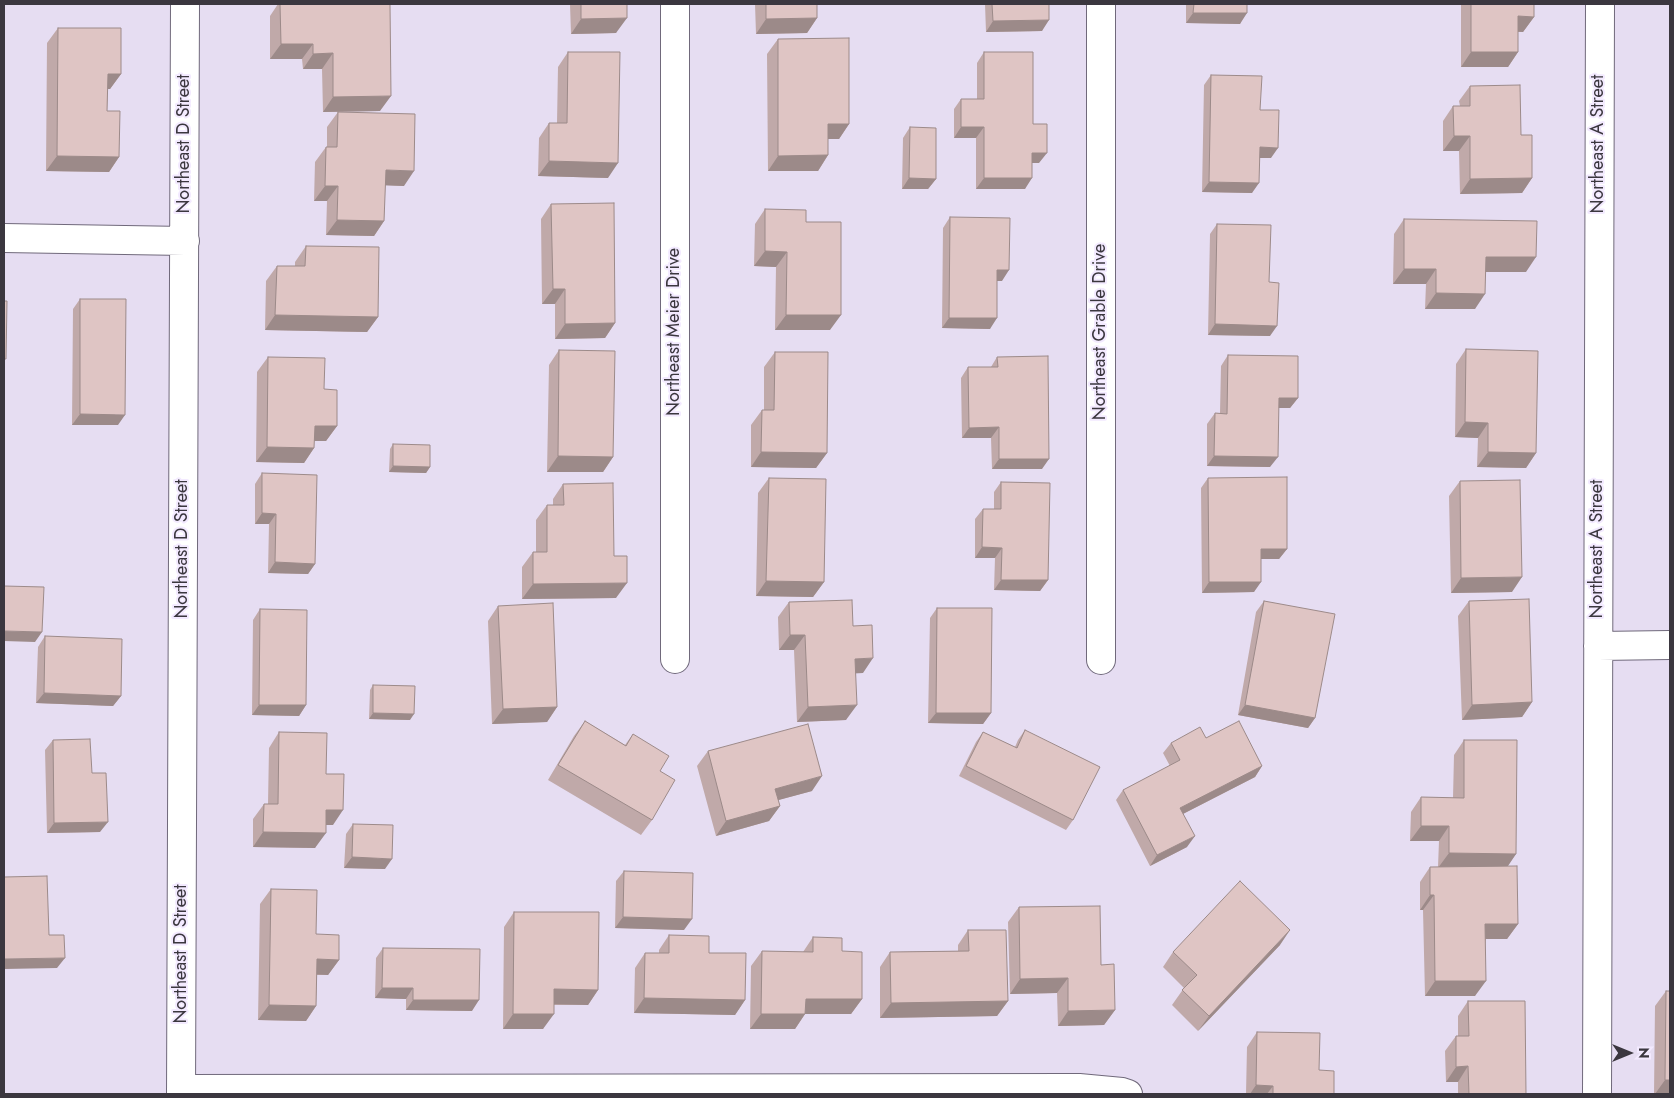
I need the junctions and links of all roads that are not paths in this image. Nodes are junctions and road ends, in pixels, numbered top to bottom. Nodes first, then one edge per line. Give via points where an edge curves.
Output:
1 (185, 4) edge
2 (675, 4) edge
3 (1101, 4) edge
4 (1600, 4) edge
5 (4, 238) edge
6 (185, 241) junction
7 (1670, 645) edge
8 (1598, 646) junction
9 (675, 660) dead end
10 (1101, 660) dead end
11 (181, 1092) edge
12 (1128, 1094) edge
13 (1597, 1094) edge

1 - 6 street, Northeast D Street
2 - 9 street, Northeast Meier Drive
3 - 10 street, Northeast Grable Drive
4 - 8 street, Northeast A Street
5 - 6 street
6 - 11 street, Northeast D Street
7 - 8 street
8 - 13 street, Northeast A Street
11 - 12 street via 1079,1088

